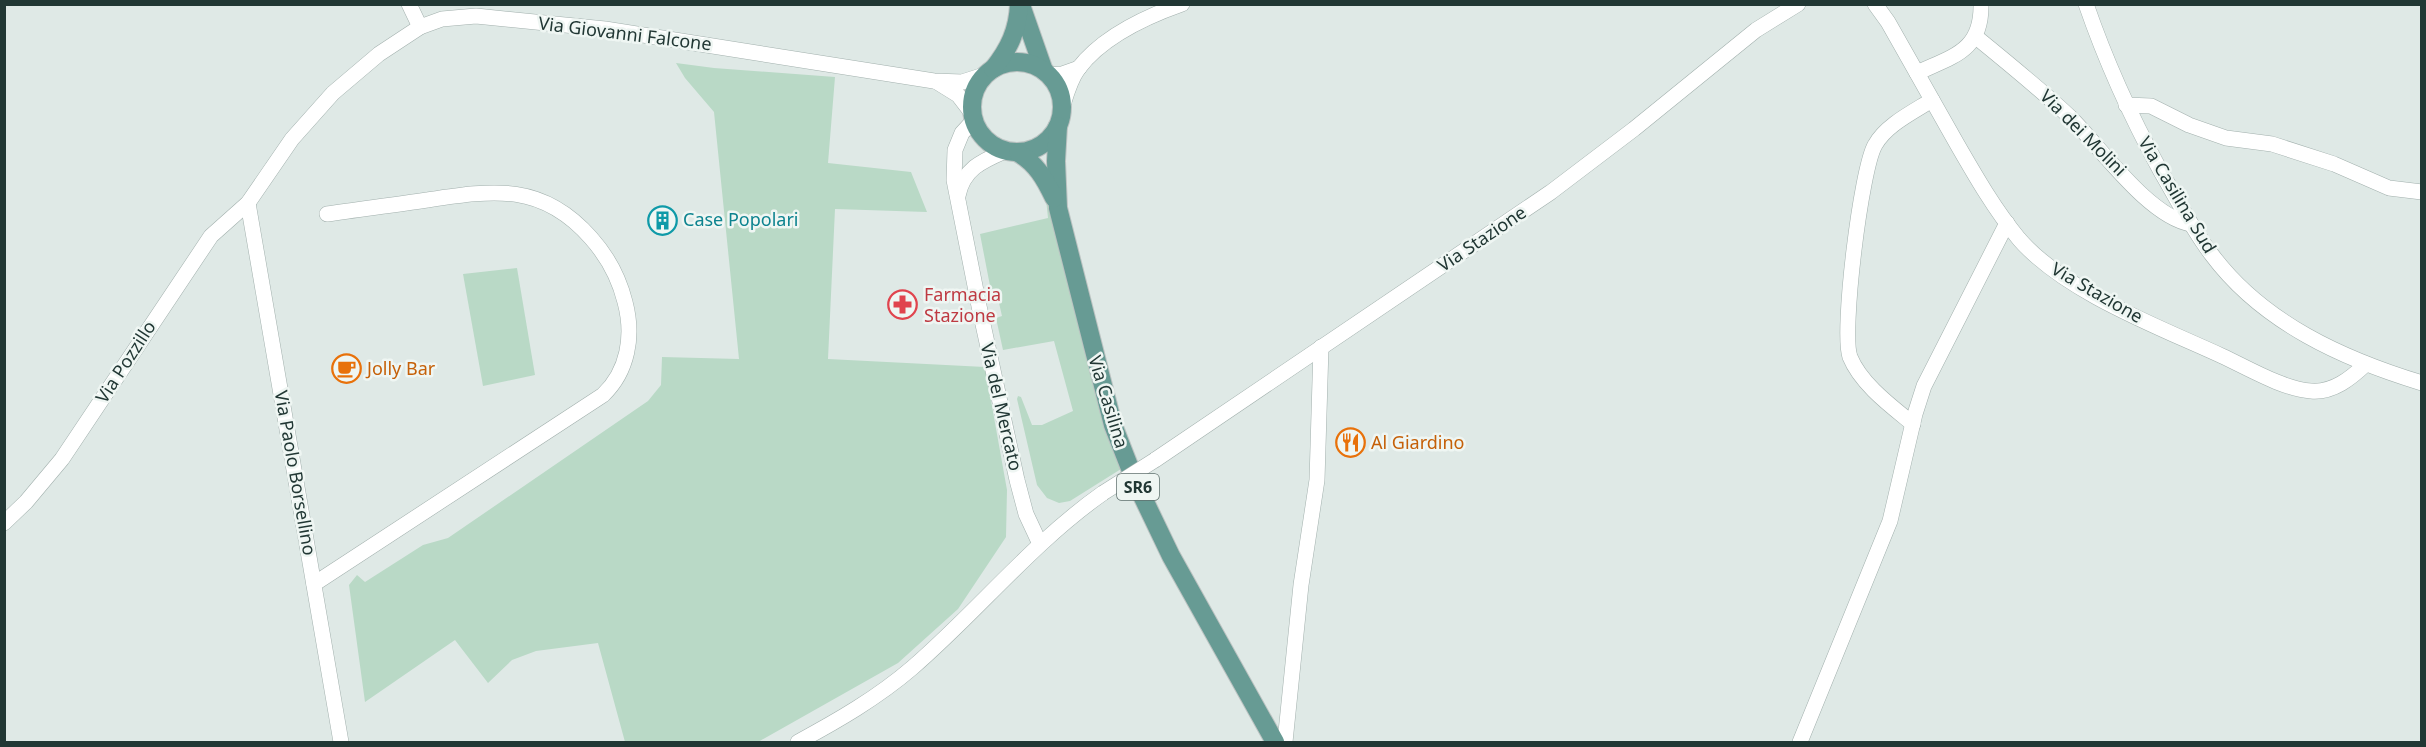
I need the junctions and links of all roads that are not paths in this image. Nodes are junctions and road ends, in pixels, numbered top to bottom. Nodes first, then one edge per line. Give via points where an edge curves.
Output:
1 (409, 4) edge
2 (1020, 4) edge
3 (1182, 4) edge
4 (1798, 4) edge
5 (1875, 4) edge
6 (1981, 4) edge
7 (2086, 4) edge
8 (420, 27) junction
9 (1976, 36) junction
10 (1079, 68) junction
11 (988, 72) junction
12 (1046, 73) junction
13 (1917, 73) junction
14 (934, 81) junction
15 (1932, 100) junction
16 (2126, 105) junction
17 (972, 117) junction
18 (1060, 117) junction
19 (1012, 152) junction
20 (2421, 192) edge
21 (958, 196) junction
22 (248, 203) junction
23 (1058, 208) junction
24 (327, 214) dead end
25 (2007, 223) junction
26 (2191, 224) junction
27 (1321, 347) junction
28 (2366, 364) junction
29 (2421, 383) edge
30 (1913, 424) junction
31 (4, 523) edge
32 (1040, 544) junction
33 (314, 584) junction
34 (341, 742) edge
35 (798, 742) edge
36 (1275, 742) edge
37 (1285, 742) edge
38 (1800, 742) edge

1 - 8 street
2 - 11 main road via 1013,38
2 - 12 main road
3 - 10 street via 1134,25
4 - 27 street, Via Stazione via 1756,30 1551,192
5 - 13 street, Via Stazione
6 - 9 street
7 - 16 street, Via Casilina Sud
8 - 14 street, Via Giovanni Falcone via 467,16 614,30
8 - 22 street, Via Giovanni Falcone via 372,59 333,93 292,139
9 - 13 street via 1958,54
9 - 26 street, Via dei Molini via 2070,117 2155,207 2176,221
10 - 12 street via 1062,74
10 - 18 street
11 - 12 main road via 1005,63 1018,62 1032,64
11 - 14 street, Via Giovanni Falcone via 962,82
11 - 17 main road via 976,86
12 - 18 main road via 1060,96
13 - 15 street, Via Stazione
14 - 17 street, Via Giovanni Falcone via 958,95
15 - 25 street, Via Stazione
15 - 30 street via 1885,132 1872,151 1859,216 1846,341 1857,369 1882,398
16 - 20 street via 2151,106 2226,138 2272,144 2334,164 2389,188
16 - 26 street, Via Casilina Sud
17 - 19 main road via 991,145
17 - 21 street, Via del Mercato via 955,150 953,170
18 - 19 main road via 1042,145 1030,151
18 - 23 main road, Via Casilina / SR6 via 1056,161
19 - 21 street via 980,162 962,181
19 - 23 main road, Via Casilina / SR6 via 1032,162
21 - 32 street, Via del Mercato via 1020,492
22 - 31 street, Via Pozzillo via 205,243 62,459
22 - 33 street, Via Paolo Borsellino
23 - 36 main road, Via Casilina / SR6 via 1105,397 1128,466 1171,556
24 - 33 street via 486,192 520,194 549,204 587,233 612,267 627,312 628,341 619,376 603,396
25 - 28 street, Via Stazione via 2057,273 2130,314 2281,382 2310,391 2327,390 2343,383
25 - 30 street via 1929,375
26 - 28 street, Via Casilina Sud via 2230,276 2266,308 2310,338
27 - 32 street, Via Stazione, bridge via 1103,493
27 - 37 street via 1317,480 1301,585
28 - 29 street, Via Casilina Sud
30 - 38 street via 1890,521
32 - 35 street, Via Stazione via 905,674 864,704
33 - 34 street, Via Paolo Borsellino

